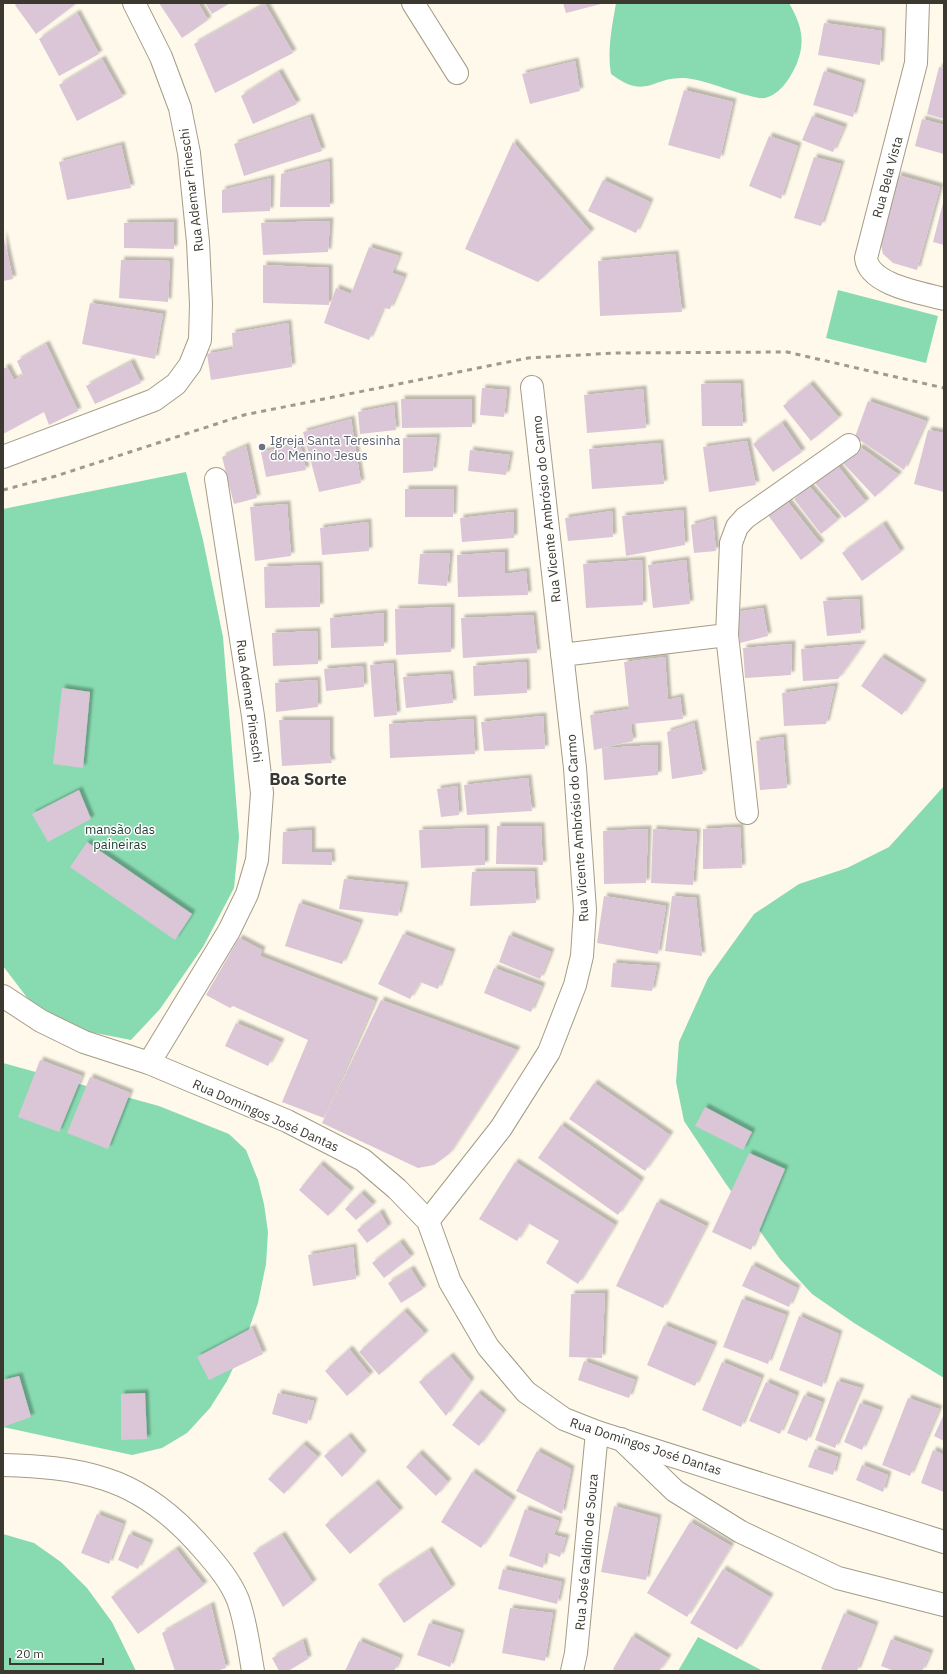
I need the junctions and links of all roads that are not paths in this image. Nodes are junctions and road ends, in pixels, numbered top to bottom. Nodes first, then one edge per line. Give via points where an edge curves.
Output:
1 (134, 3) edge
2 (413, 3) edge
3 (918, 3) edge
4 (456, 73) dead end
5 (944, 299) edge
6 (532, 387) dead end
7 (849, 444) dead end
8 (3, 457) edge
9 (216, 479) dead end
10 (727, 636) junction
11 (562, 655) junction
12 (747, 813) dead end
13 (3, 996) edge
14 (149, 1063) junction
15 (428, 1221) junction
16 (597, 1432) junction
17 (620, 1439) junction
18 (3, 1465) edge
19 (944, 1542) edge
20 (944, 1605) edge
21 (254, 1671) edge
22 (572, 1671) edge

1 - 8 street, Rua Ademar Pineschi via 161,57 180,108 189,153 198,242 200,340 190,365 176,384 154,400
2 - 4 street
3 - 5 street, Rua Bela Vista via 916,63 866,258 870,271 887,282
6 - 11 street, Rua Vicente Ambrósio do Carmo
7 - 10 street via 745,518 737,527 732,543
9 - 14 street, Rua Ademar Pineschi via 253,716 262,793 257,860 246,894 229,931
10 - 11 street
10 - 12 street
11 - 15 street, Rua Vicente Ambrósio do Carmo via 575,768 585,910 582,956 575,985 549,1052 501,1128
13 - 14 street, Rua Domingos José Dantas via 41,1021 84,1042
14 - 15 street, Rua Domingos José Dantas via 287,1121 363,1160 397,1189
15 - 16 street, Rua Domingos José Dantas via 450,1282 488,1347 526,1392 564,1419
16 - 17 street, Rua Domingos José Dantas
16 - 22 street, Rua José Galdino de Souza via 576,1653
17 - 19 street, Rua Domingos José Dantas
17 - 20 street via 675,1491 741,1532 838,1578
18 - 21 street via 47,1467 105,1479 146,1498 170,1515 221,1570 238,1600

